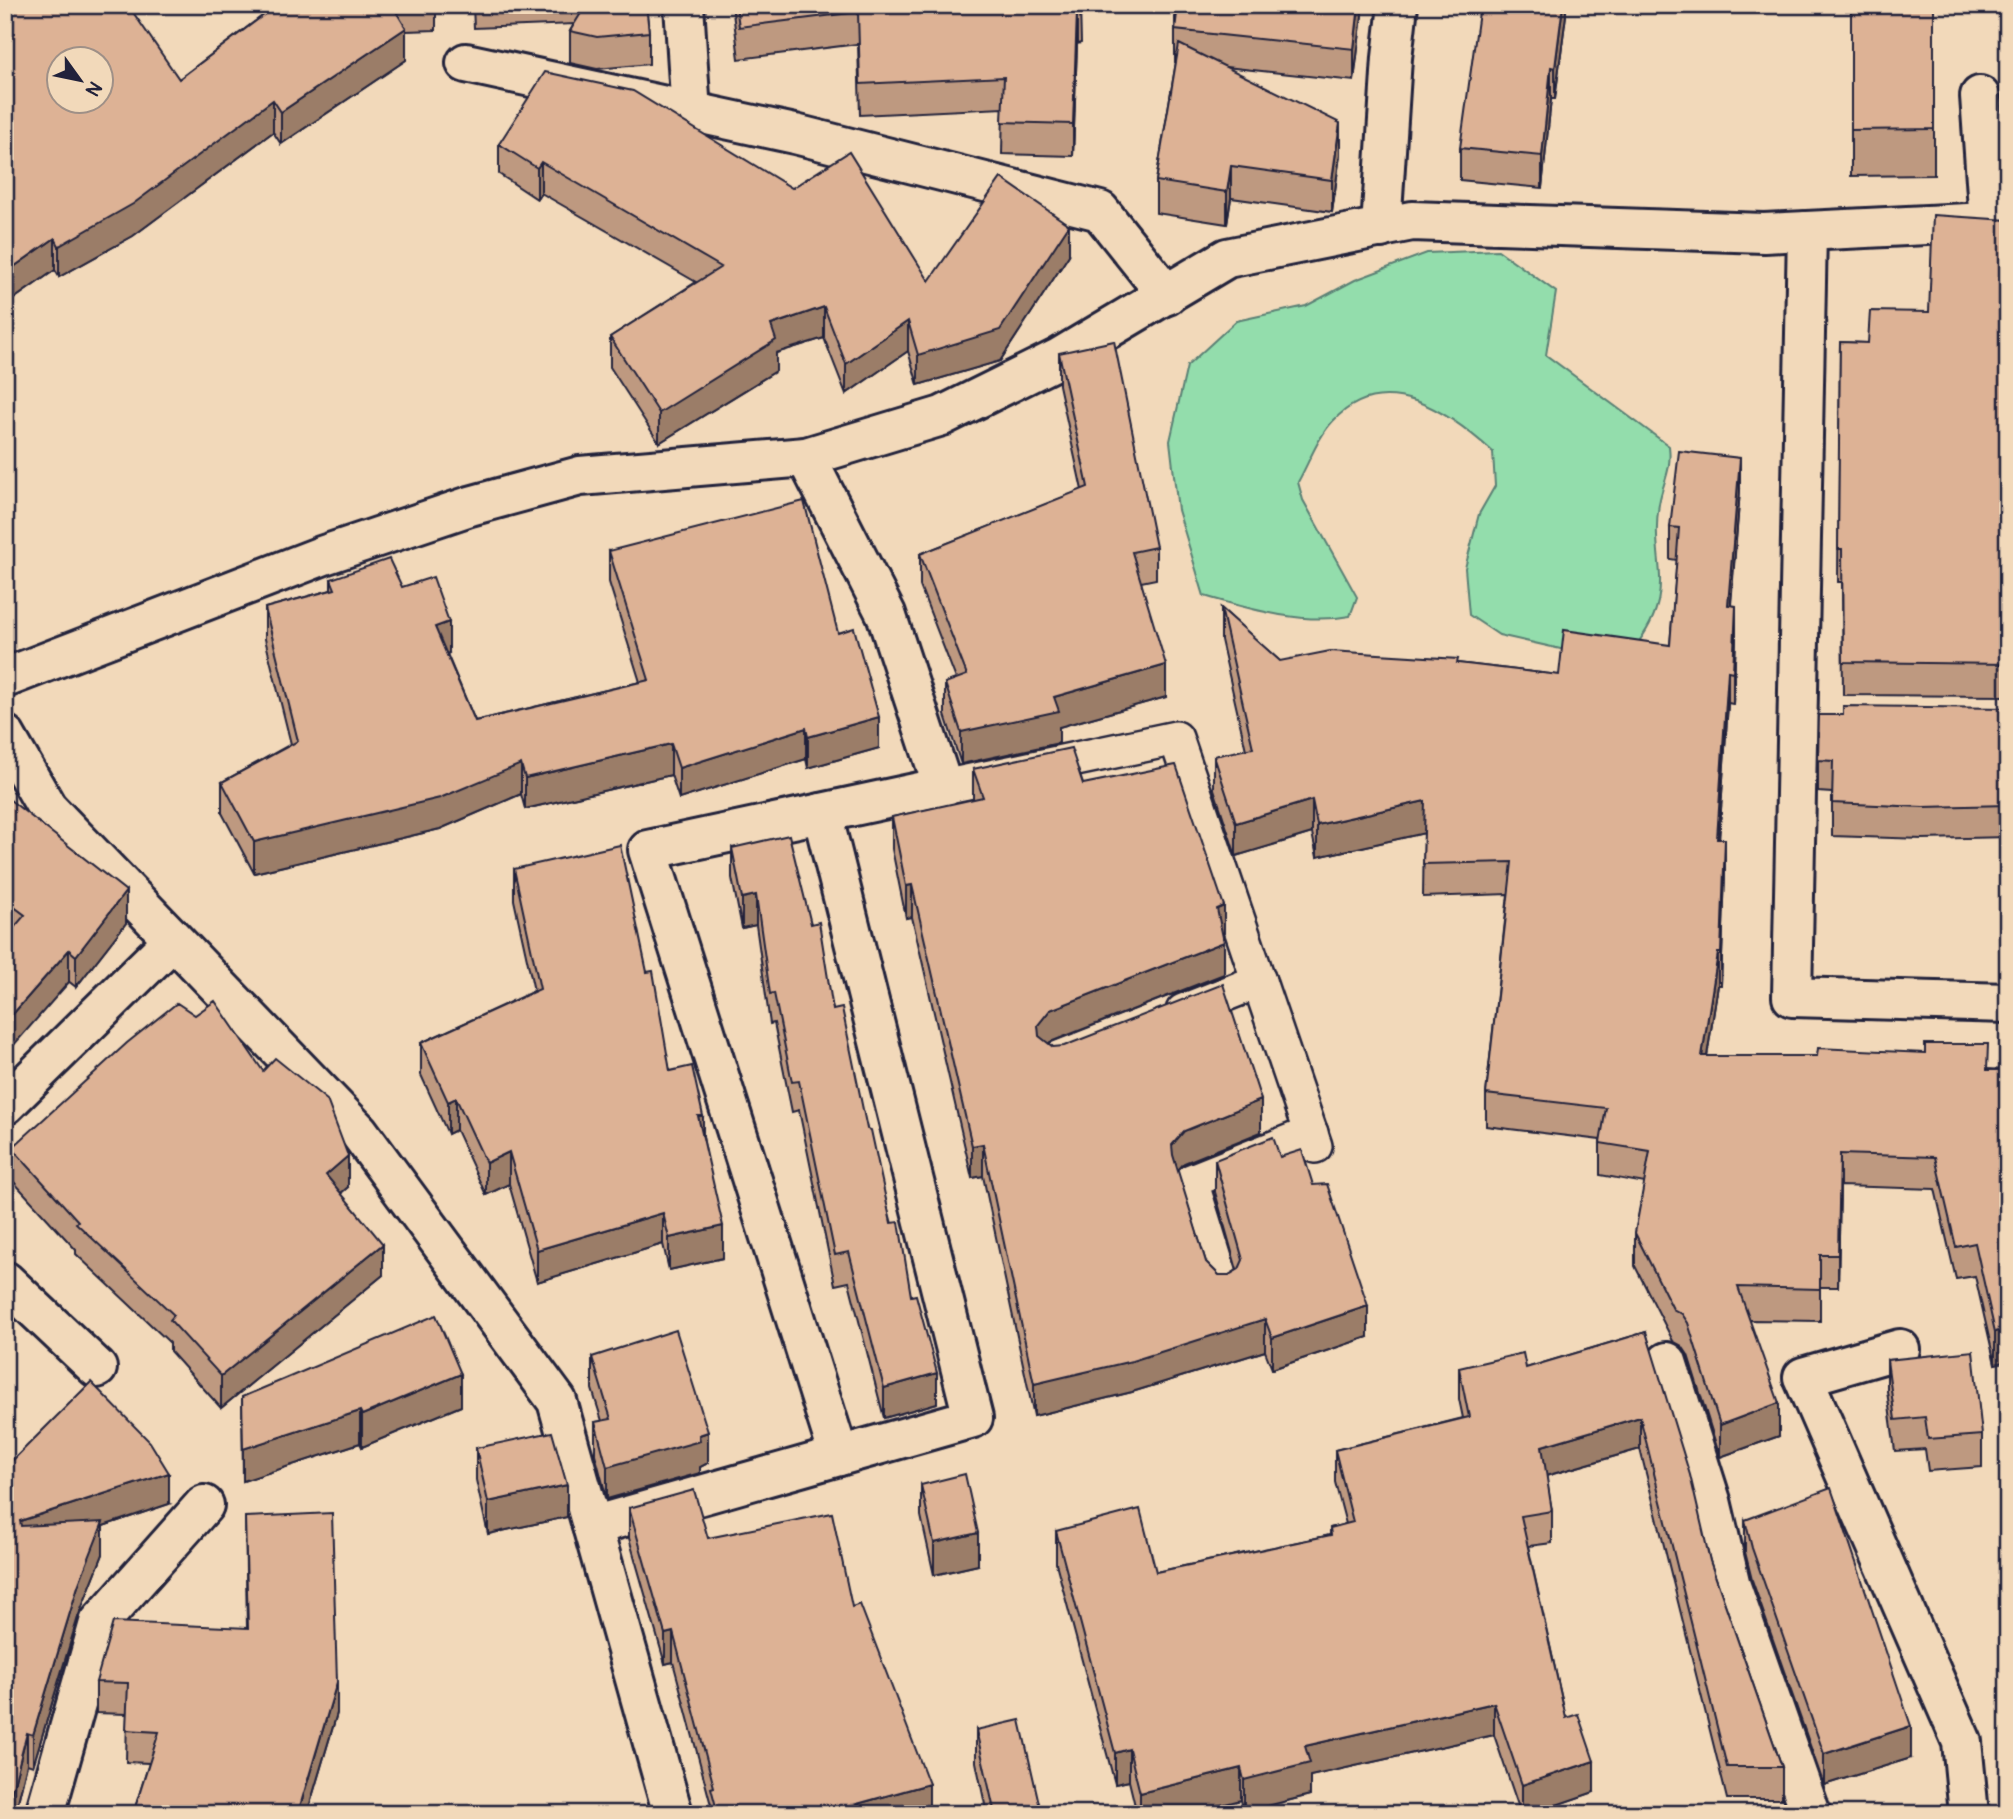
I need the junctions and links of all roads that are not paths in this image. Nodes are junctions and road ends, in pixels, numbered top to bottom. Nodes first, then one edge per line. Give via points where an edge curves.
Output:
1 (684, 5) edge
2 (1398, 5) edge
3 (466, 62) dead end
4 (1980, 96) dead end
5 (691, 113) junction
6 (1998, 222) edge
7 (1381, 228) junction
8 (1807, 231) junction
9 (1167, 295) junction
10 (806, 457) junction
11 (5, 678) edge
12 (1797, 716) junction
13 (1837, 716) edge
14 (5, 735) edge
15 (943, 787) junction
16 (822, 813) junction
17 (173, 940) junction
18 (1259, 981) junction
19 (2008, 1003) edge
20 (1158, 1021) edge
21 (5, 1105) edge
22 (5, 1281) edge
23 (1224, 1288) edge
24 (1900, 1349) dead end
25 (1667, 1362) dead end
26 (97, 1368) dead end
27 (839, 1456) junction
28 (204, 1505) dead end
29 (593, 1526) junction
30 (45, 1814) edge
31 (673, 1814) edge
32 (1811, 1814) edge
33 (1969, 1814) edge

1 - 5 street
2 - 7 street
3 - 5 street
4 - 6 street
5 - 9 street via 794,134 1100,211
6 - 8 street
7 - 8 street via 1412,221
7 - 9 street via 1227,258
8 - 12 street
9 - 10 street via 1059,358 942,416
10 - 11 street via 580,476 482,502 324,555
10 - 15 street via 886,614
12 - 13 street
12 - 19 street via 1792,997
14 - 17 street via 47,808
15 - 16 street
15 - 18 lane via 1176,738
16 - 27 street via 973,1418
16 - 27 street via 648,850
17 - 21 street
17 - 29 street via 359,1132 557,1401
18 - 20 lane
18 - 23 lane via 1313,1140 1191,1181
22 - 26 street
24 - 33 street via 1803,1377 1962,1742
25 - 32 street via 1711,1501 1731,1586
27 - 29 street
28 - 30 street via 99,1623
29 - 31 street

